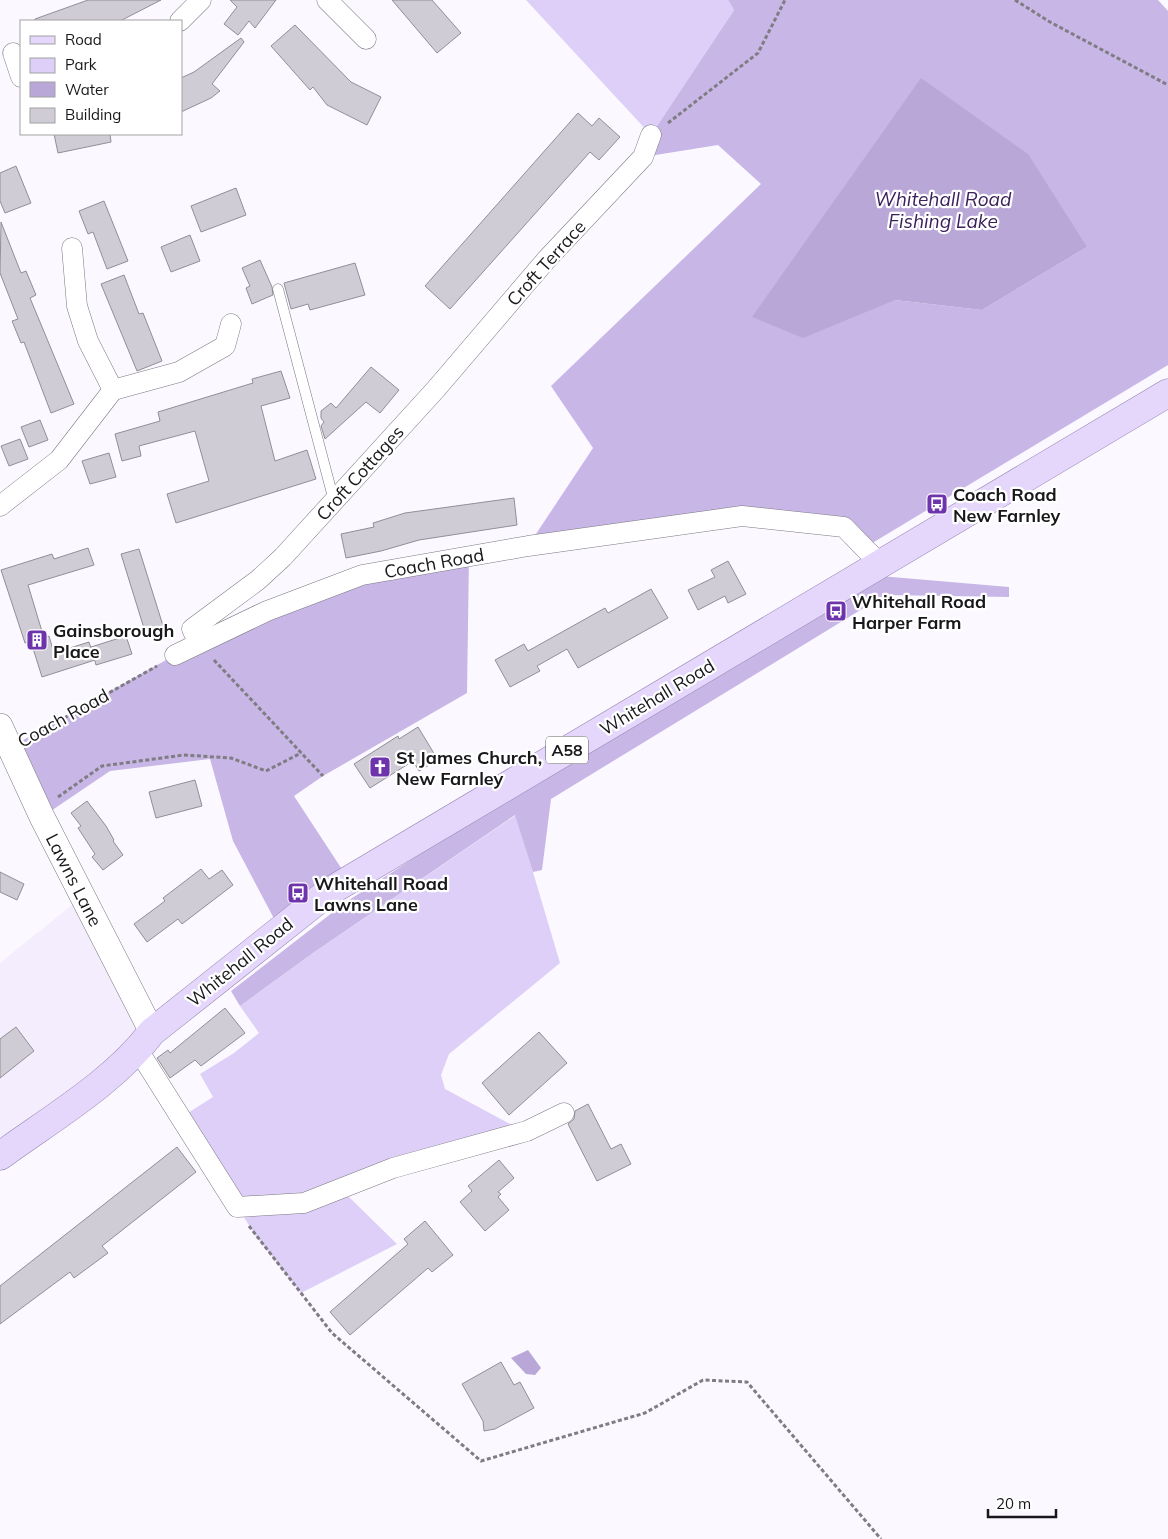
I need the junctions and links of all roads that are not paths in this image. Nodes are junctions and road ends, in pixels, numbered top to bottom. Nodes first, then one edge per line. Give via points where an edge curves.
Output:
1 (201, 0) edge
2 (338, 3) edge
3 (181, 20) edge
4 (366, 39) dead end
5 (13, 53) dead end
6 (20, 74) edge
7 (651, 135) road end
8 (72, 248) dead end
9 (278, 289) dead end
10 (231, 324) dead end
11 (436, 389) joint
12 (113, 390) junction
13 (1168, 393) edge
14 (334, 501) junction
15 (0, 506) edge
16 (880, 564) junction
17 (199, 643) junction
18 (176, 655) road end
19 (0, 726) edge
20 (5, 751) edge
21 (145, 1041) junction
22 (564, 1113) dead end
23 (0, 1156) edge

1 - 3 street
2 - 4 street
5 - 6 street
7 - 11 street, Croft Terrace via 643,157 547,258
8 - 12 street via 77,306 88,341
9 - 14 lane
10 - 12 street via 225,346 179,372
11 - 14 street, Croft Cottages
12 - 15 street via 59,460
13 - 16 main road, Whitehall Road / A58
14 - 17 street, Croft Cottages via 258,580 192,629
16 - 17 street, Coach Road via 844,527 742,516 545,543 362,575 268,611
16 - 21 main road, Whitehall Road / A58 via 327,893
17 - 18 street, Coach Road
19 - 20 street, Lawns Lane
20 - 21 street, Lawns Lane via 39,810
21 - 22 street via 236,1207 304,1203 393,1168 527,1131
21 - 23 main road, Whitehall Road / A58 via 98,1085

